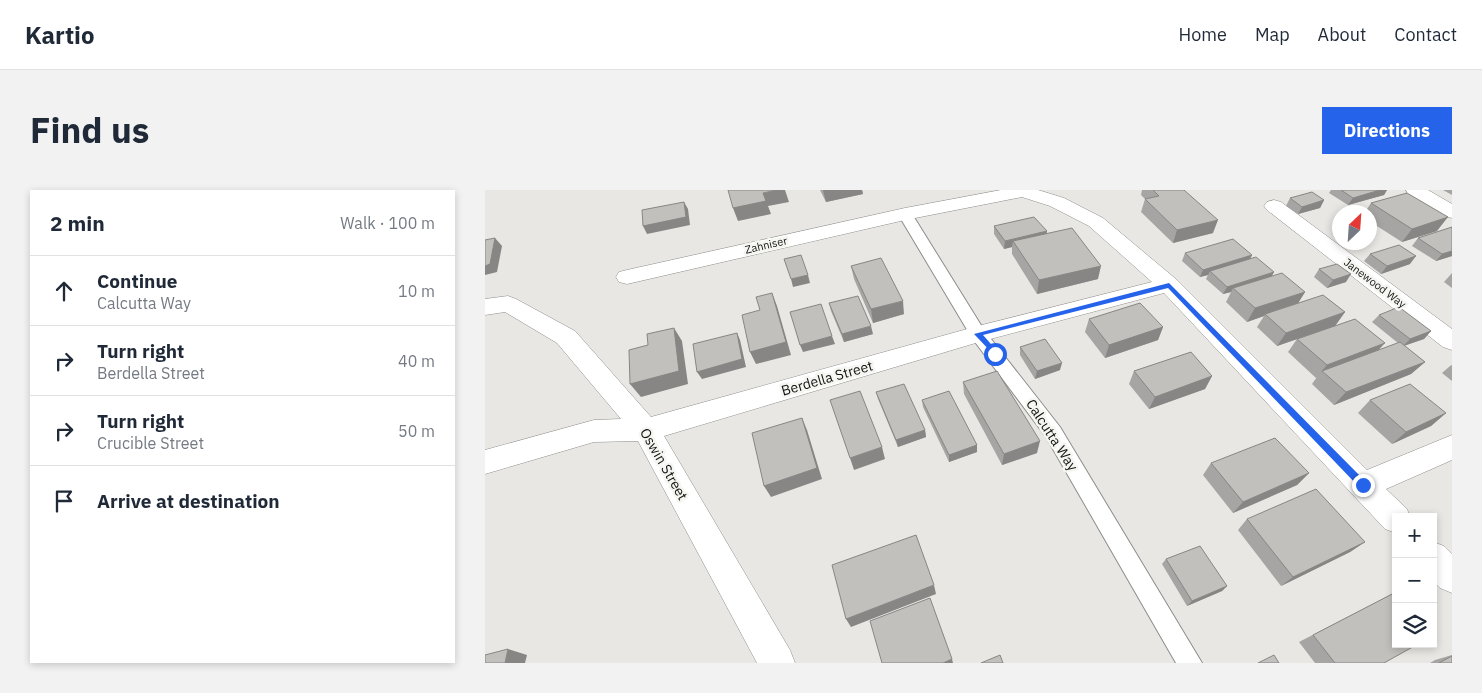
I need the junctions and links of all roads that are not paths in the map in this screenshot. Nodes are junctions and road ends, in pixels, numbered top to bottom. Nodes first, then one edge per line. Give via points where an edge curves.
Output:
1 (1022, 190) edge
2 (1415, 190) edge
3 (1274, 206) dead end
4 (1452, 212) edge
5 (905, 214) junction
6 (627, 277) dead end
7 (1169, 285) junction
8 (496, 305) edge
9 (978, 334) junction
10 (1452, 341) edge
11 (646, 430) junction
12 (1452, 447) edge
13 (485, 462) edge
14 (1363, 485) junction
15 (1392, 515) edge
16 (1437, 562) edge
17 (1452, 577) edge
18 (777, 663) edge
19 (1190, 663) edge

1 - 5 street, Zahniser
1 - 7 street via 1057,202 1096,222
2 - 4 street
3 - 10 street, Janewood Way
5 - 6 street, Zahniser
5 - 9 lane, Calcutta Way
7 - 9 street, Berdella Street
7 - 14 street
8 - 11 street, Oswin Street via 567,337
9 - 11 street, Berdella Street
9 - 19 lane, Calcutta Way via 1053,432
11 - 13 street, Berdella Street via 594,431
11 - 18 street, Oswin Street
12 - 14 street
14 - 15 street
16 - 17 street

